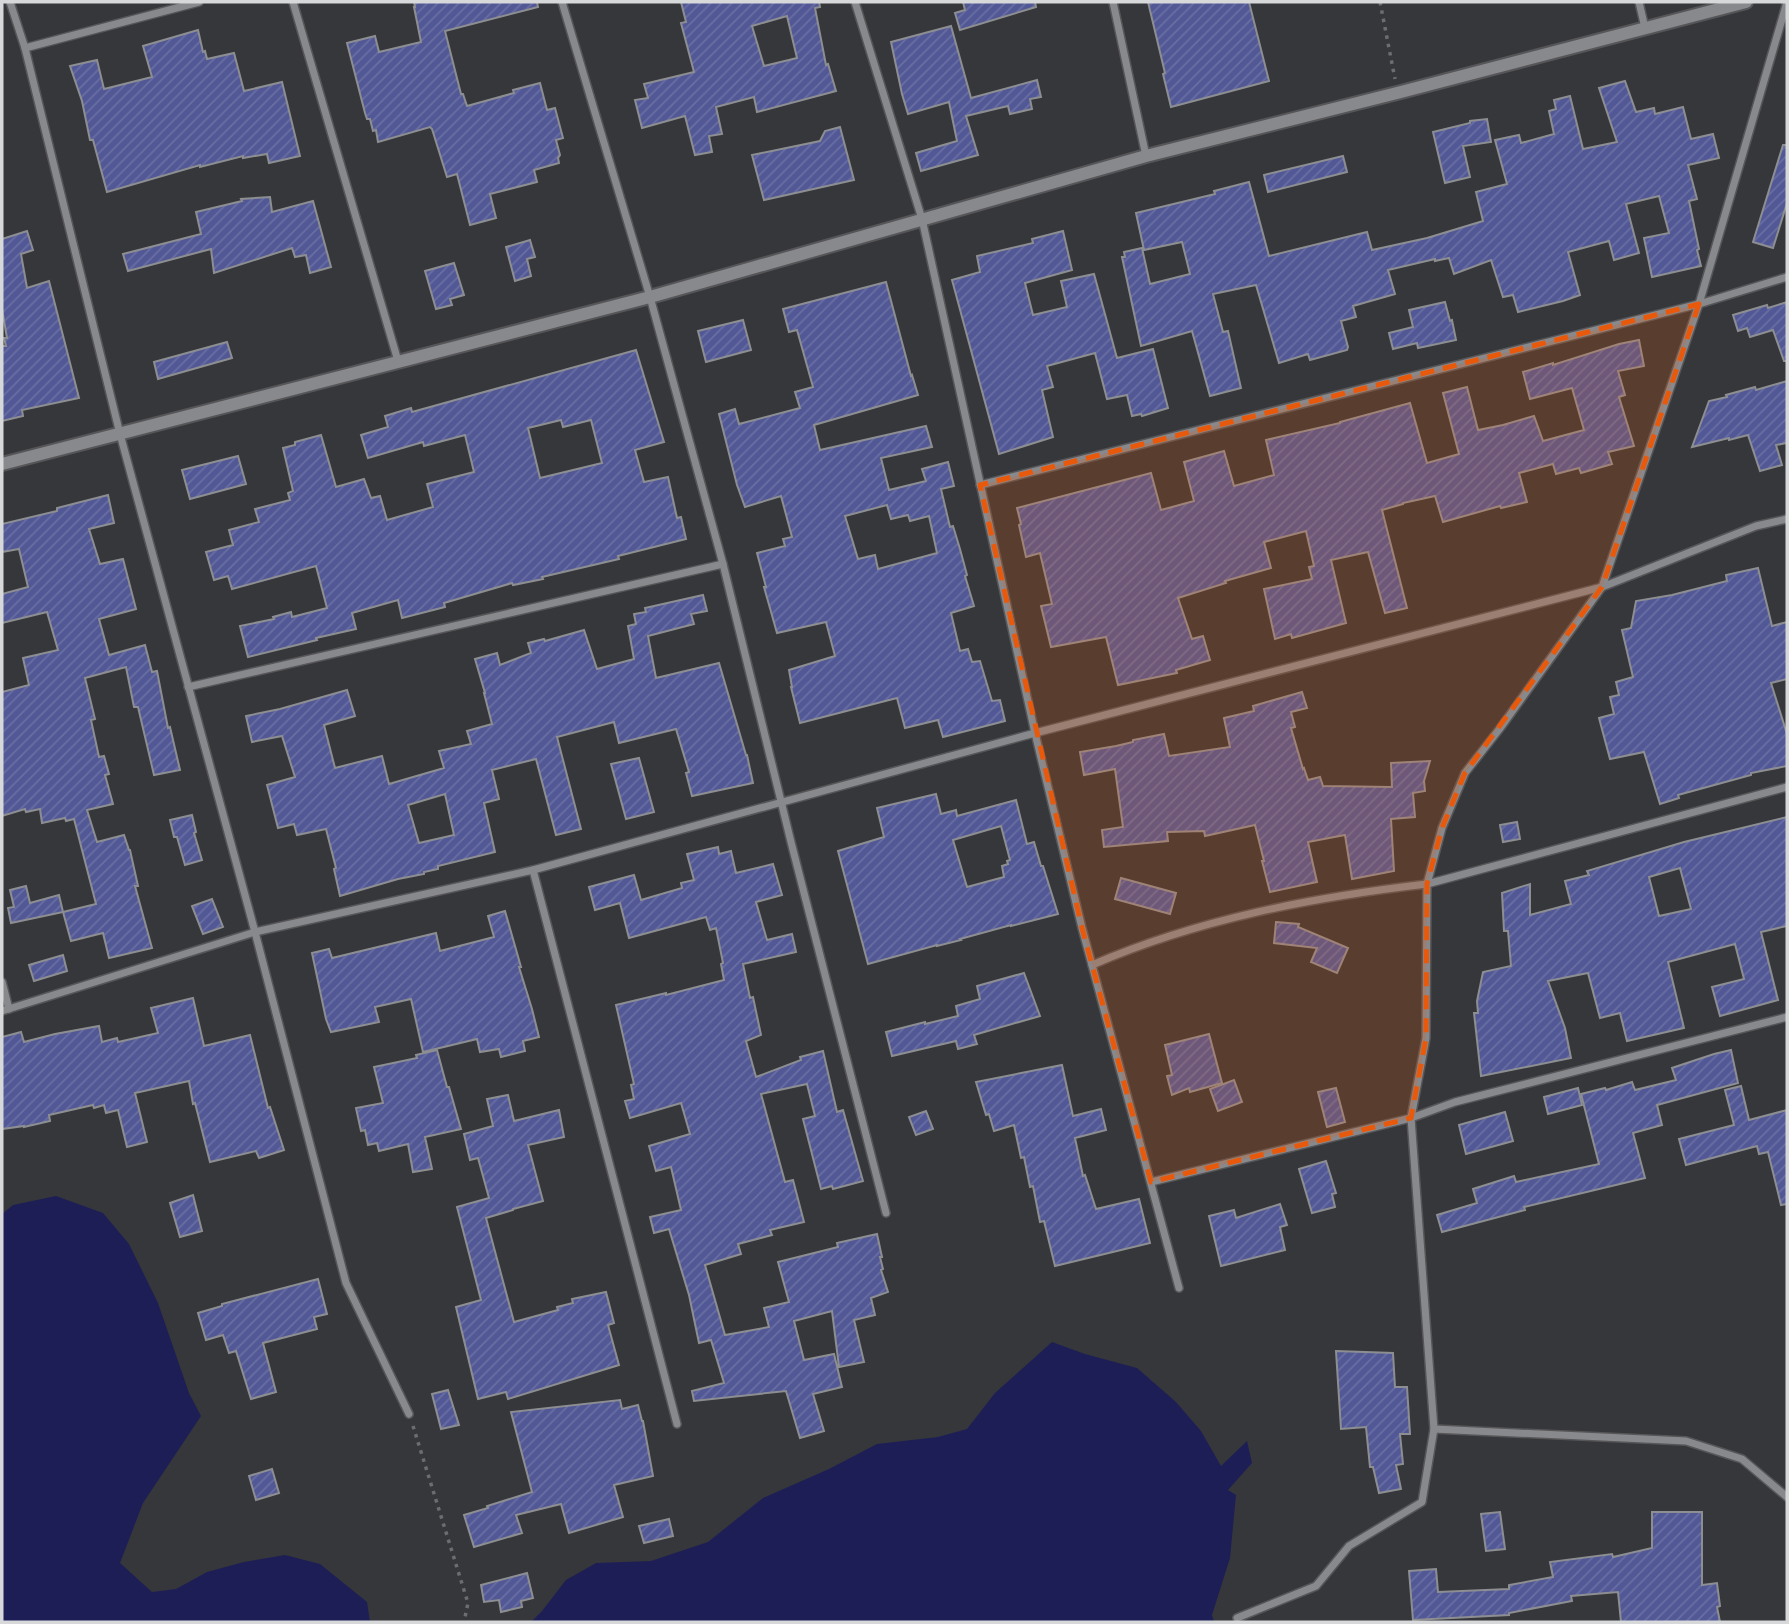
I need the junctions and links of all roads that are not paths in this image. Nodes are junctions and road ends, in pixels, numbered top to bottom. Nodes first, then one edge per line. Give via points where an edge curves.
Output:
1 (10, 2) edge
2 (199, 2) edge
3 (293, 2) edge
4 (562, 2) edge
5 (855, 2) edge
6 (1113, 2) edge
7 (1639, 2) edge
8 (1746, 2) edge
9 (1787, 2) edge
10 (1646, 28) junction
11 (25, 48) junction
12 (1146, 156) junction
13 (922, 219) junction
14 (1787, 277) edge
15 (650, 297) junction
16 (1699, 304) junction
17 (397, 361) junction
18 (120, 434) junction
19 (2, 464) edge
20 (980, 485) junction
21 (1787, 519) edge
22 (723, 564) junction
23 (1602, 587) junction
24 (188, 687) junction
25 (1035, 733) junction
26 (1787, 787) edge
27 (782, 801) junction
28 (533, 870) junction
29 (1427, 884) junction
30 (255, 932) junction
31 (1093, 965) junction
32 (2, 982) edge
33 (5, 1010) edge
34 (1787, 1017) edge
35 (1411, 1118) junction
36 (1151, 1182) junction
37 (886, 1213) dead end
38 (1179, 1288) dead end
39 (409, 1414) road end
40 (677, 1424) dead end
41 (1434, 1429) junction
42 (1787, 1497) edge
43 (1237, 1618) dead end

1 - 11 street
2 - 11 street
3 - 17 street
4 - 15 street
5 - 13 street
6 - 12 street
7 - 10 street
8 - 10 street
9 - 16 street
10 - 12 street
11 - 18 street
12 - 13 street
13 - 15 street
13 - 20 street
14 - 16 street
15 - 17 street
15 - 22 street
16 - 20 street
16 - 23 street
17 - 18 street
18 - 19 street
18 - 24 street
20 - 25 street
21 - 23 street via 1756,526
22 - 24 street
22 - 27 street
23 - 25 street
23 - 29 street via 1465,773 1441,828
24 - 30 street
25 - 27 street
25 - 31 street
26 - 29 street
27 - 28 street
27 - 37 street
28 - 30 street
28 - 40 street
29 - 31 street via 1241,916 1127,950
29 - 35 street via 1426,1038
30 - 33 street
30 - 39 street via 346,1283
31 - 36 street
32 - 33 street
34 - 35 street via 1455,1102
35 - 36 street
35 - 41 street
36 - 38 street
41 - 42 street via 1686,1441 1742,1460
41 - 43 street via 1422,1502 1349,1546 1316,1586

